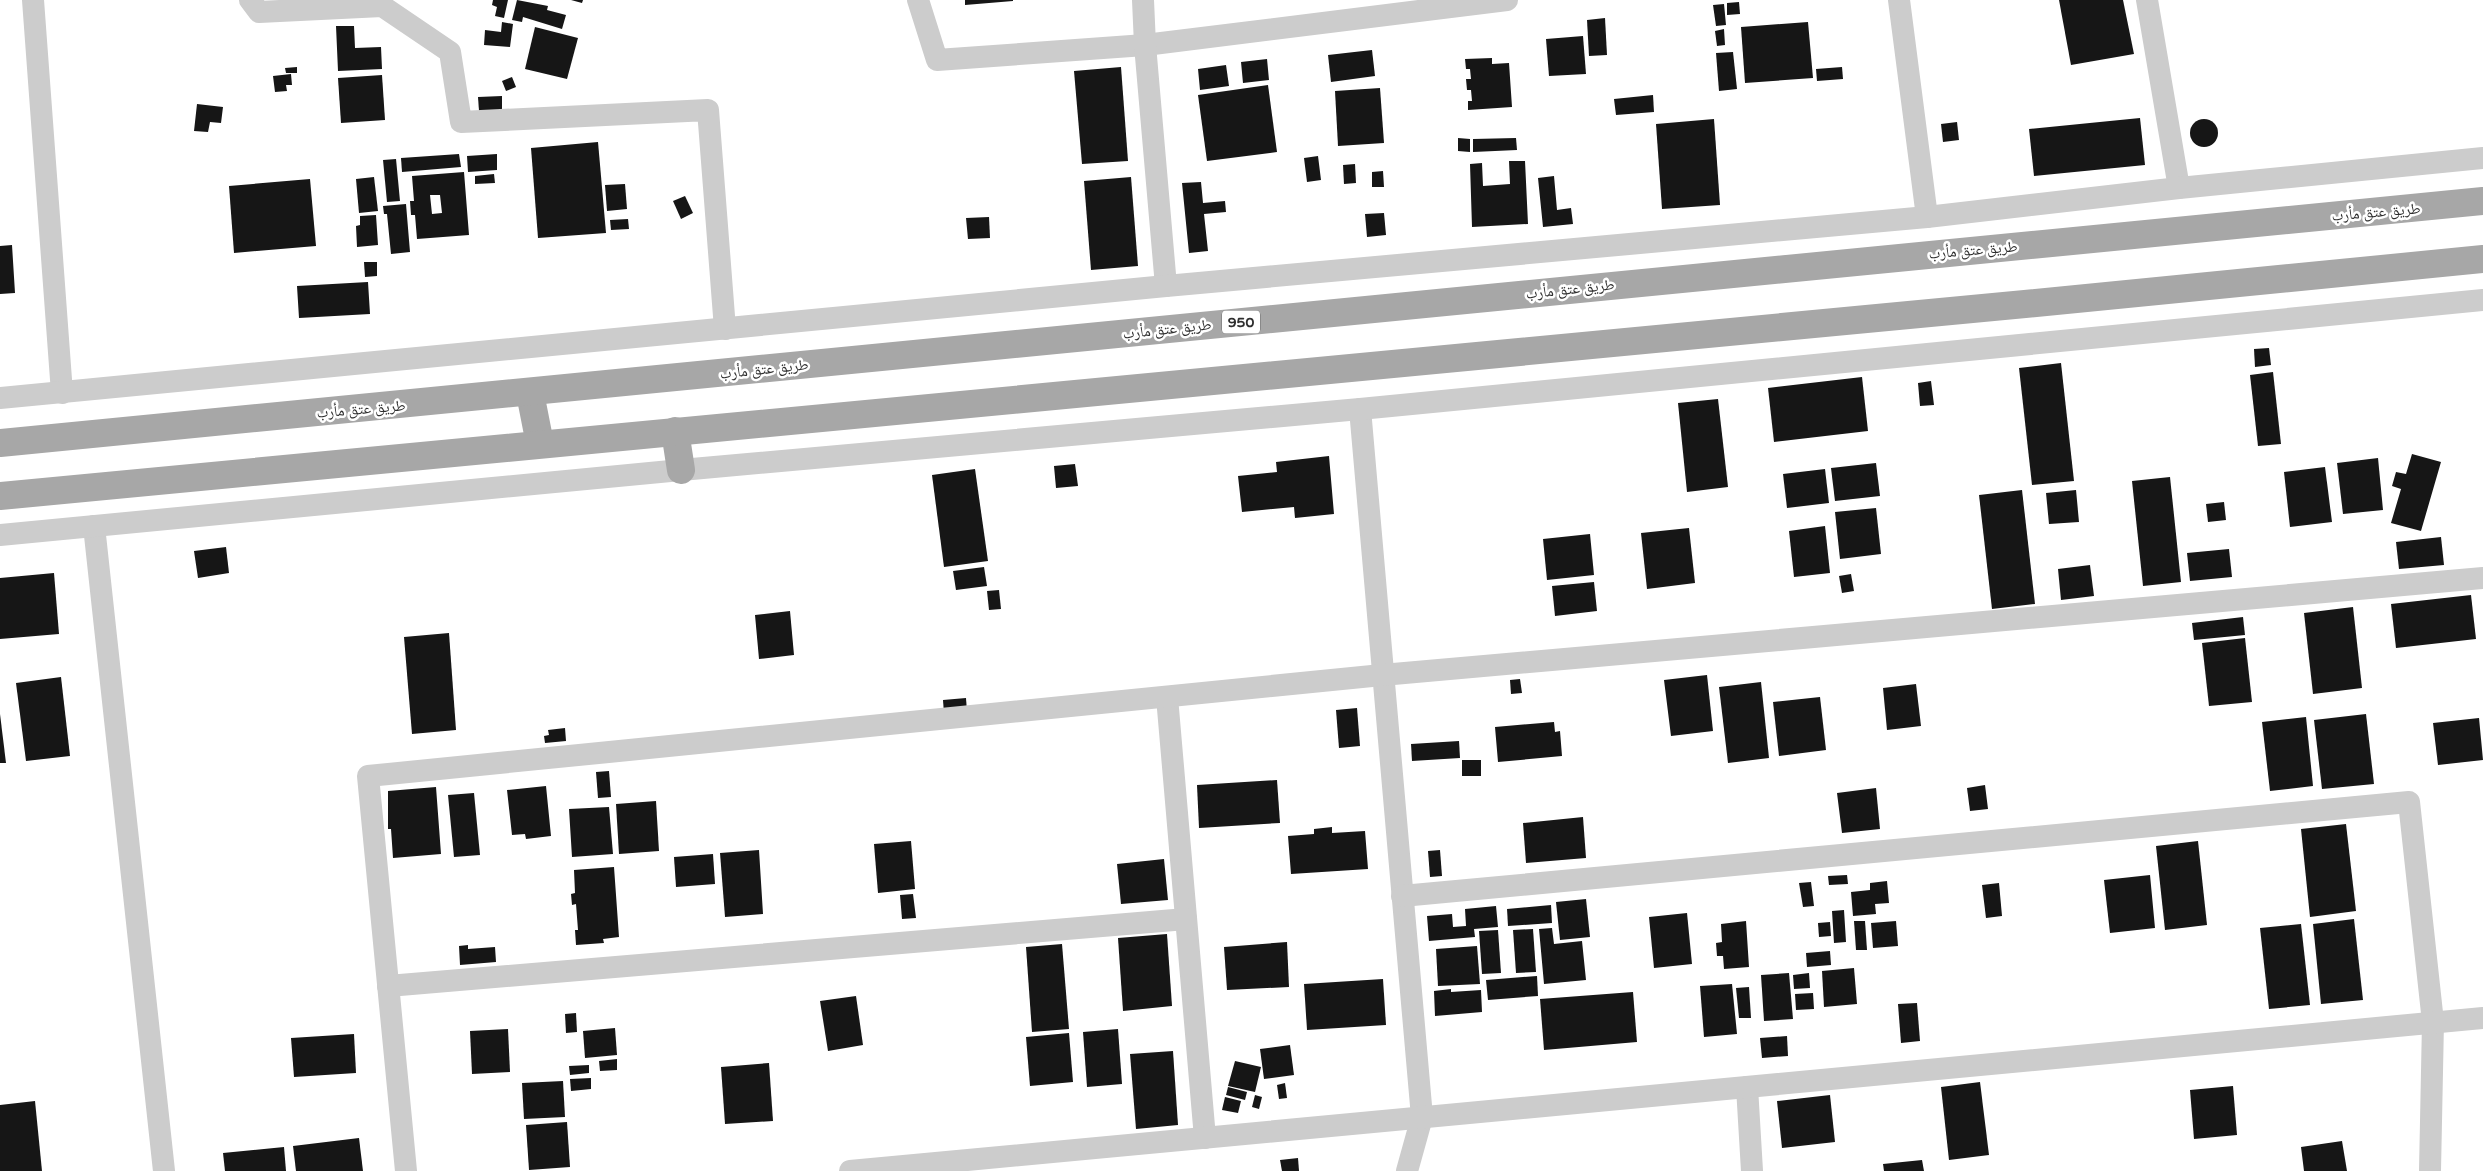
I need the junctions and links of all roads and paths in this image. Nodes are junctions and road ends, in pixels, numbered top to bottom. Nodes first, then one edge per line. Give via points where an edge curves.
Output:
1 (33, 0) edge
2 (250, 0) edge
3 (918, 0) edge
4 (1143, 0) edge
5 (1508, 0) edge
6 (1899, 0) edge
7 (2147, 0) edge
8 (1144, 45) junction
9 (2483, 158) edge
10 (2179, 188) junction
11 (2483, 202) edge
12 (1927, 217) junction
13 (2483, 259) edge
14 (1166, 286) junction
15 (2483, 300) edge
16 (725, 329) junction
17 (62, 392) junction
18 (530, 393) junction
19 (0, 398) edge
20 (1360, 409) junction
21 (674, 431) junction
22 (0, 443) edge
23 (540, 444) junction
24 (682, 470) junction
25 (0, 496) edge
26 (94, 526) junction
27 (0, 535) edge
28 (2483, 578) edge
29 (1382, 675) junction
30 (1167, 697) junction
31 (1402, 896) junction
32 (1186, 919) junction
33 (388, 986) junction
34 (2483, 1018) edge
35 (2433, 1022) junction
36 (1747, 1087) junction
37 (1422, 1117) junction
38 (1205, 1138) junction
39 (1058, 1161) edge
40 (164, 1171) edge
41 (406, 1171) edge
42 (850, 1171) edge
43 (1407, 1171) edge
44 (1752, 1171) edge
45 (2430, 1171) edge

1 - 17 street
2 - 16 street via 259,12 382,6 450,52 461,122 708,110
3 - 8 street via 937,60
4 - 8 street
5 - 8 street
6 - 12 street
7 - 10 street
8 - 14 street
9 - 10 street
10 - 12 street
11 - 18 main road, طريق عتق مأرب / 950
12 - 14 street
13 - 21 main road
14 - 16 street
15 - 20 street
16 - 17 street
17 - 19 street
18 - 22 main road, طريق عتق مأرب / 950
18 - 23 main road
20 - 24 street
20 - 29 street
21 - 23 main road
21 - 24 main road
23 - 25 main road
24 - 26 street
26 - 27 street
26 - 40 street
28 - 29 street
29 - 30 street
29 - 31 street
30 - 32 street
30 - 33 street via 368,776
31 - 35 street via 2409,802
31 - 37 street
32 - 33 street
32 - 38 street
33 - 41 street
34 - 35 street
35 - 36 street
35 - 45 street
36 - 37 street
36 - 44 street
37 - 38 street
37 - 43 street
38 - 39 street
39 - 42 street

